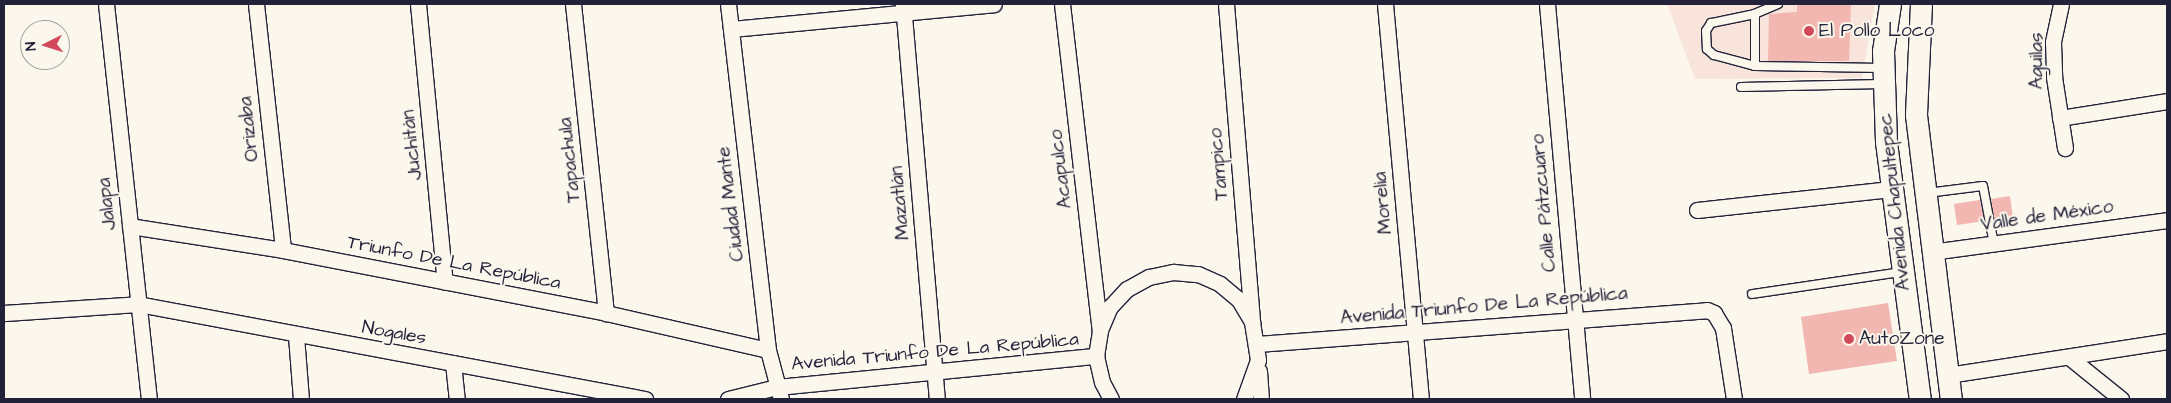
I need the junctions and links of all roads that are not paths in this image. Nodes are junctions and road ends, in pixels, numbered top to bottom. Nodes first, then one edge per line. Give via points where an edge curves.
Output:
1 (106, 4) edge
2 (256, 4) edge
3 (418, 4) edge
4 (573, 4) edge
5 (728, 4) edge
6 (994, 4) edge
7 (1062, 4) edge
8 (1226, 4) edge
9 (1385, 4) edge
10 (1547, 4) edge
11 (1778, 4) edge
12 (1890, 4) edge
13 (1921, 4) edge
14 (2060, 4) edge
15 (903, 8) edge
16 (1755, 14) junction
17 (731, 29) junction
18 (1755, 66) junction
19 (1884, 76) junction
20 (1741, 87) dead end
21 (2167, 101) edge
22 (2060, 118) junction
23 (2064, 148) dead end
24 (1919, 154) junction
25 (1888, 165) junction
26 (1891, 189) junction
27 (1924, 194) junction
28 (1697, 210) dead end
29 (2167, 220) edge
30 (130, 226) junction
31 (1994, 244) junction
32 (283, 250) junction
33 (1932, 252) junction
34 (1903, 272) junction
35 (446, 282) junction
36 (1752, 294) dead end
37 (138, 304) junction
38 (4, 313) edge
39 (606, 313) junction
40 (1574, 318) junction
41 (1252, 322) junction
42 (1100, 330) junction
43 (1414, 331) junction
44 (296, 336) junction
45 (2167, 341) edge
46 (1258, 344) junction
47 (768, 350) junction
48 (1096, 356) junction
49 (2069, 357) junction
50 (1258, 360) junction
51 (453, 363) junction
52 (934, 371) junction
53 (1948, 375) junction
54 (1102, 382) junction
55 (570, 392) edge
56 (779, 393) edge
57 (148, 399) edge
58 (301, 399) edge
59 (457, 399) edge
60 (645, 399) edge
61 (728, 399) edge
62 (937, 399) edge
63 (1103, 399) edge
64 (1111, 399) edge
65 (1244, 399) edge
66 (1261, 399) edge
67 (1421, 399) edge
68 (1582, 399) edge
69 (1734, 399) edge
70 (1920, 399) edge
71 (1951, 399) edge
72 (2121, 399) edge

1 - 30 street, Jalapa
2 - 32 street, Orizaba
3 - 35 street, Juchitán
4 - 39 street, Tapachula
5 - 17 street, Ciudad Mante
6 - 15 street
7 - 42 street, Acapulco
8 - 41 street, Tampico
9 - 43 street, Morelia
10 - 40 street, Calle Pátzcuaro
11 - 16 lane
12 - 19 main road, Avenida Chapultepec
13 - 24 main road, Avenida Chapultepec via 1915,77
14 - 22 street, Aguilas via 2053,42
15 - 17 street
15 - 52 street, Mazatlán
16 - 18 lane
16 - 18 lane via 1711,22 1706,28 1706,45 1714,55
17 - 47 street, Ciudad Mante
18 - 19 lane
19 - 20 lane
19 - 25 main road, Avenida Chapultepec
21 - 22 street
22 - 23 street, Aguilas
24 - 25 main road via 1903,170
24 - 27 main road, Avenida Chapultepec
25 - 26 main road, Avenida Chapultepec
26 - 28 street
26 - 33 main road via 1912,200
26 - 34 main road, Avenida Chapultepec
27 - 31 lane via 1983,186
27 - 33 main road, Avenida Chapultepec
29 - 31 street, Valle de México
30 - 32 street, Triunfo De La República
30 - 37 street, Jalapa
31 - 33 street, Valle de México
32 - 35 street, Triunfo De La República
33 - 53 main road, Avenida Chapultepec
34 - 36 lane
34 - 70 main road, Avenida Chapultepec
35 - 39 street, Triunfo De La República
37 - 38 street, Nogales
37 - 44 street, Nogales
37 - 57 street, Jalapa
39 - 47 street, Triunfo De La República
40 - 43 street, Avenida Triunfo De La República
40 - 68 street, Calle Pátzcuaro
40 - 69 street, Avenida Triunfo De La República via 1697,309 1714,312 1723,328
41 - 42 street via 1239,300 1220,284 1198,274 1173,272 1149,277 1127,289 1110,307
41 - 46 street
42 - 48 street
43 - 46 street, Avenida Triunfo De La República
43 - 67 street, Morelia
44 - 51 street, Nogales
44 - 58 street
45 - 49 street
46 - 50 street
47 - 56 street, Ciudad Mante
48 - 52 street, Avenida Triunfo De La República
48 - 54 street
49 - 53 street
49 - 72 street
50 - 65 street
50 - 66 street
51 - 55 street, Nogales
51 - 59 street
52 - 56 street, Avenida Triunfo De La República
52 - 62 street, Mazatlán
53 - 71 main road, Avenida Chapultepec
54 - 63 street
54 - 64 street
55 - 60 street, Nogales
56 - 61 street

